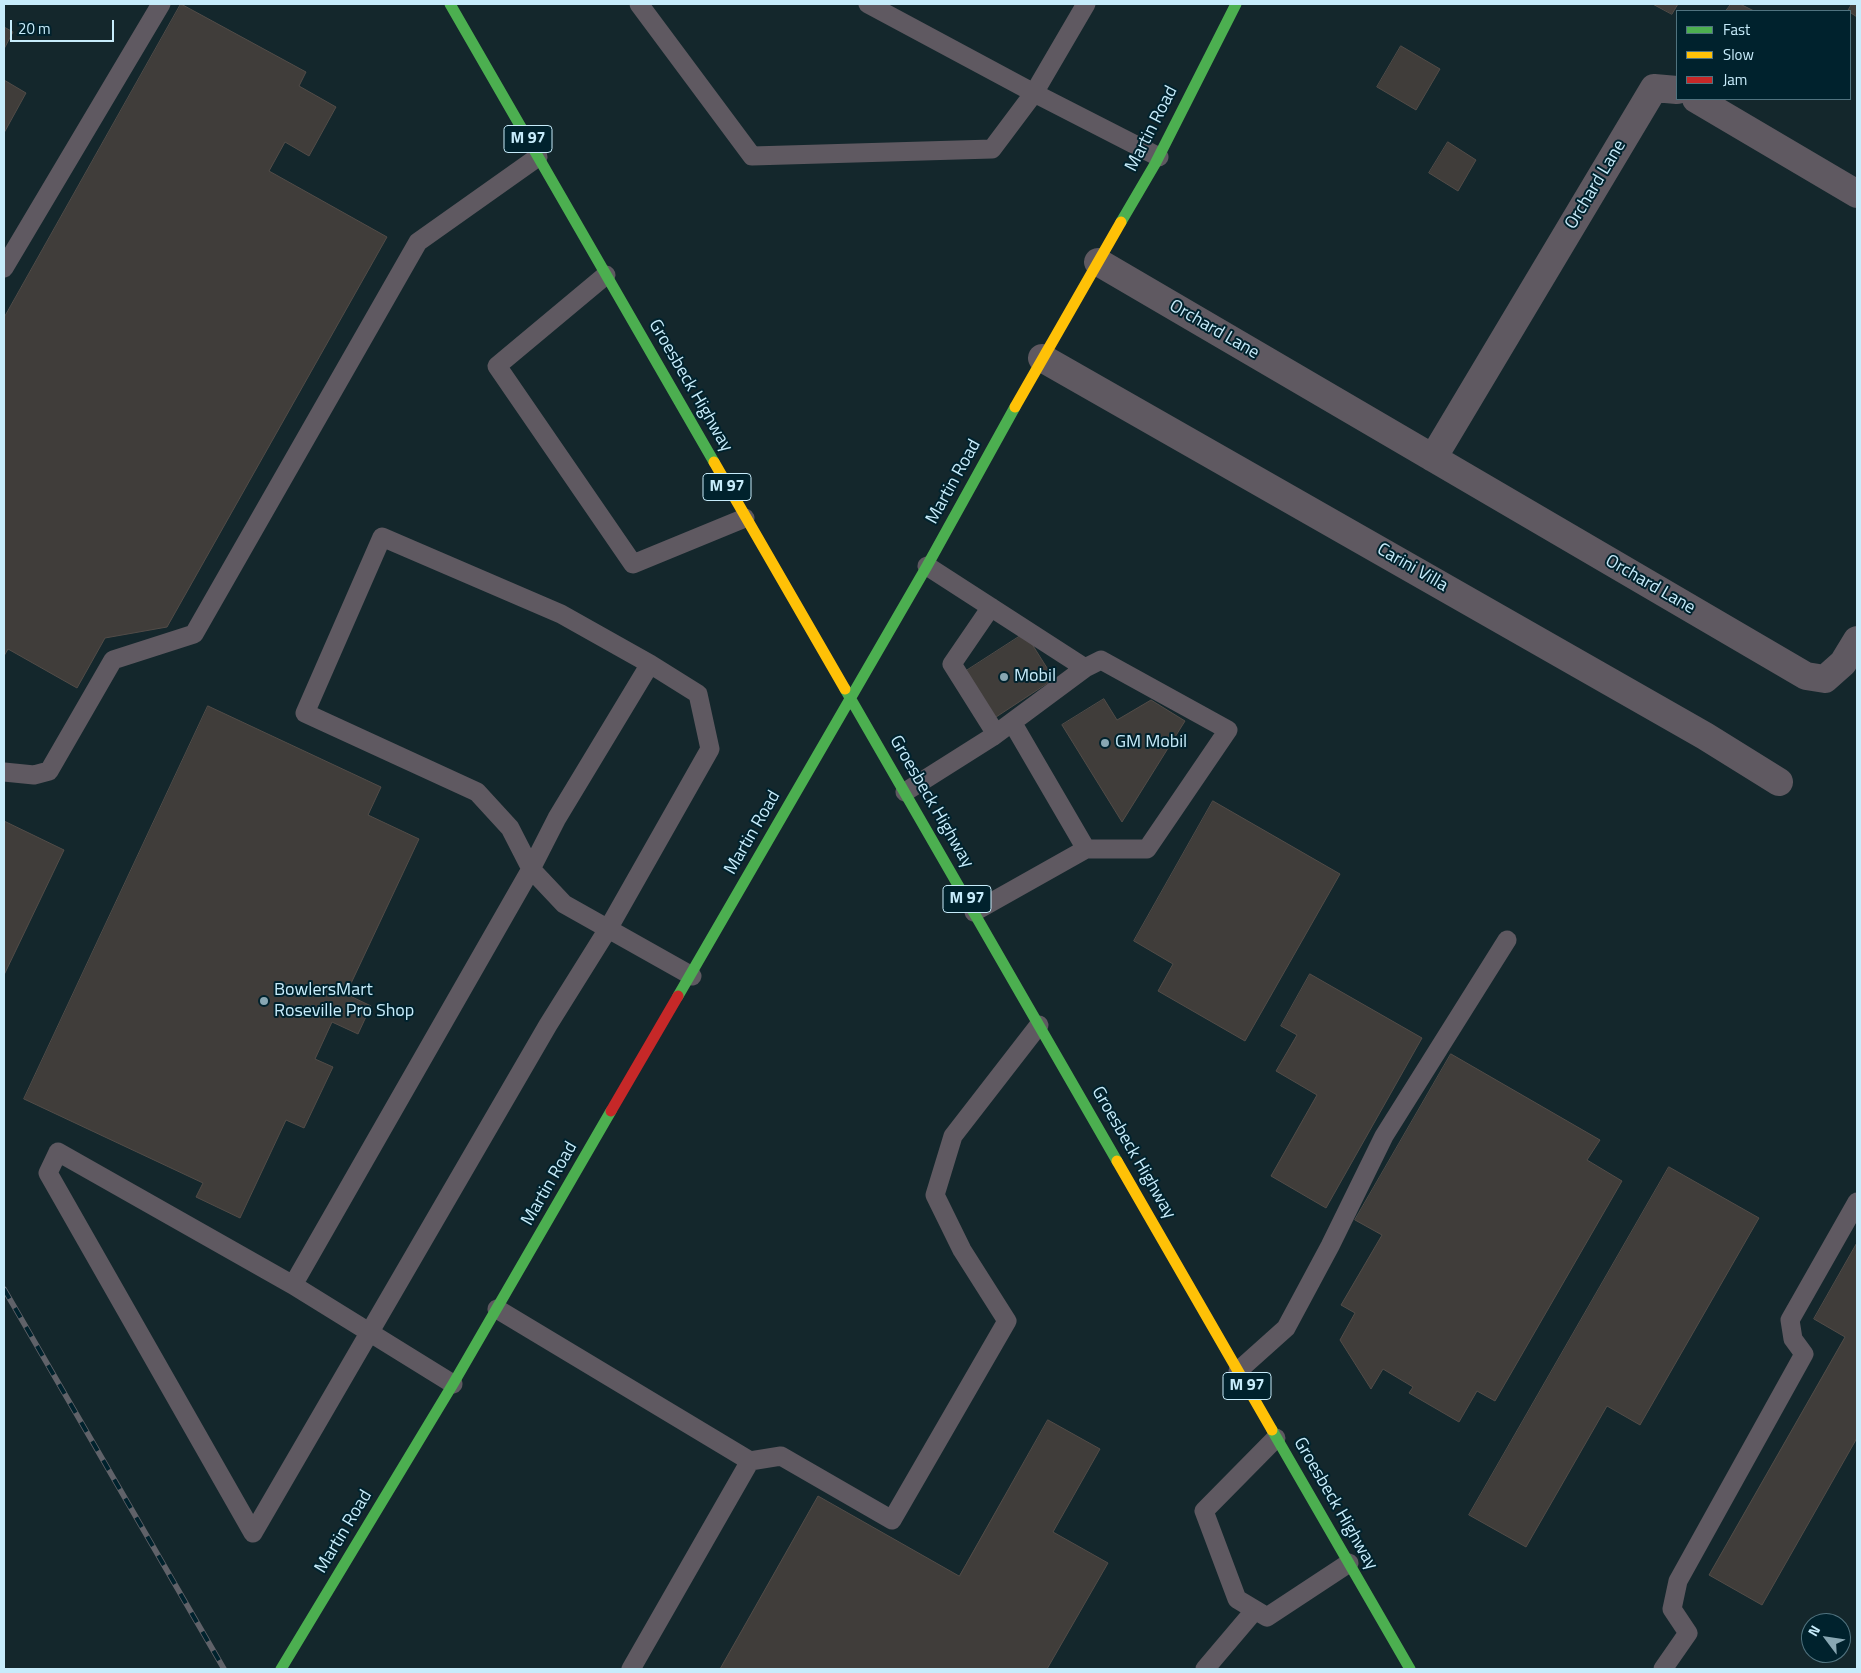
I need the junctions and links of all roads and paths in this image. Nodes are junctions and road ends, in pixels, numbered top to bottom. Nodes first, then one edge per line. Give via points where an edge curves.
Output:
1 (161, 4) edge
2 (450, 4) edge
3 (639, 4) edge
4 (868, 4) edge
5 (1086, 4) edge
6 (1236, 4) edge
7 (1676, 90) edge
8 (1034, 93) junction
9 (1698, 100) edge
10 (538, 157) junction
11 (1159, 157) junction
12 (1857, 194) edge
13 (1098, 262) junction
14 (4, 268) edge
15 (606, 275) junction
16 (1042, 358) junction
17 (1433, 458) junction
18 (745, 518) junction
19 (928, 566) junction
20 (991, 607) junction
21 (1857, 640) edge
22 (650, 664) junction
23 (1085, 668) junction
24 (850, 697) junction
25 (1012, 722) junction
26 (996, 734) junction
27 (4, 772) edge
28 (1779, 782) dead end
29 (905, 792) junction
30 (1086, 849) junction
31 (531, 869) junction
32 (974, 912) junction
33 (608, 929) junction
34 (1507, 940) dead end
35 (692, 976) junction
36 (1039, 1025) junction
37 (1857, 1202) edge
38 (293, 1285) junction
39 (497, 1309) junction
40 (369, 1332) junction
41 (1238, 1371) junction
42 (453, 1384) junction
43 (1276, 1438) junction
44 (750, 1461) junction
45 (1349, 1563) junction
46 (1255, 1610) junction
47 (281, 1669) edge
48 (631, 1669) edge
49 (1205, 1669) edge
50 (1410, 1669) edge
51 (1663, 1669) edge

1 - 14 lane
2 - 10 main road, Groesbeck Highway / M 97
3 - 8 lane via 752,156 992,149
4 - 8 lane
5 - 8 lane
6 - 11 main road, Martin Road
7 - 17 street, Orchard Lane via 1654,88
8 - 11 lane
9 - 12 street
10 - 15 main road, Groesbeck Highway / M 97
10 - 27 lane via 418,242 194,634 113,660 49,771 34,775
11 - 13 main road, Martin Road
13 - 16 main road, Martin Road
13 - 17 street, Orchard Lane
15 - 18 main road, Groesbeck Highway / M 97
15 - 18 lane via 497,366 633,564
16 - 19 main road, Martin Road
16 - 28 street, Carini Villa via 1705,736
17 - 21 street, Orchard Lane via 1806,676 1825,679 1843,663
18 - 24 main road, Groesbeck Highway / M 97
19 - 20 lane
19 - 24 main road, Martin Road
20 - 23 lane
20 - 26 lane via 952,664
22 - 31 lane via 557,818
22 - 31 lane via 561,614 382,537 305,713 477,792 510,828
22 - 33 lane via 698,694 710,749
23 - 25 lane
23 - 30 lane via 1101,660 1228,730 1147,849
24 - 29 main road, Groesbeck Highway / M 97
24 - 35 main road, Martin Road
25 - 26 lane
25 - 30 lane
26 - 29 lane
29 - 32 main road, Groesbeck Highway / M 97
30 - 32 lane
31 - 33 lane via 564,904
31 - 38 lane
32 - 36 main road, Groesbeck Highway / M 97
33 - 35 lane
33 - 40 lane via 548,1025
34 - 41 lane via 1384,1136 1286,1328
35 - 39 main road, Martin Road
36 - 41 main road, Groesbeck Highway / M 97
36 - 44 lane via 952,1136 935,1195 962,1250 1008,1321 892,1520 781,1456
37 - 51 lane via 1790,1320 1793,1339 1804,1354 1678,1581 1672,1609 1688,1633
38 - 40 lane
38 - 40 lane via 58,1152 48,1173 253,1533
39 - 42 main road, Martin Road
39 - 44 lane
40 - 42 lane
41 - 43 main road, Groesbeck Highway / M 97
42 - 47 main road, Martin Road
43 - 45 main road, Groesbeck Highway / M 97
43 - 46 lane via 1204,1511 1237,1600
44 - 48 lane
45 - 46 lane via 1267,1616
45 - 50 main road, Groesbeck Highway / M 97
46 - 49 lane

